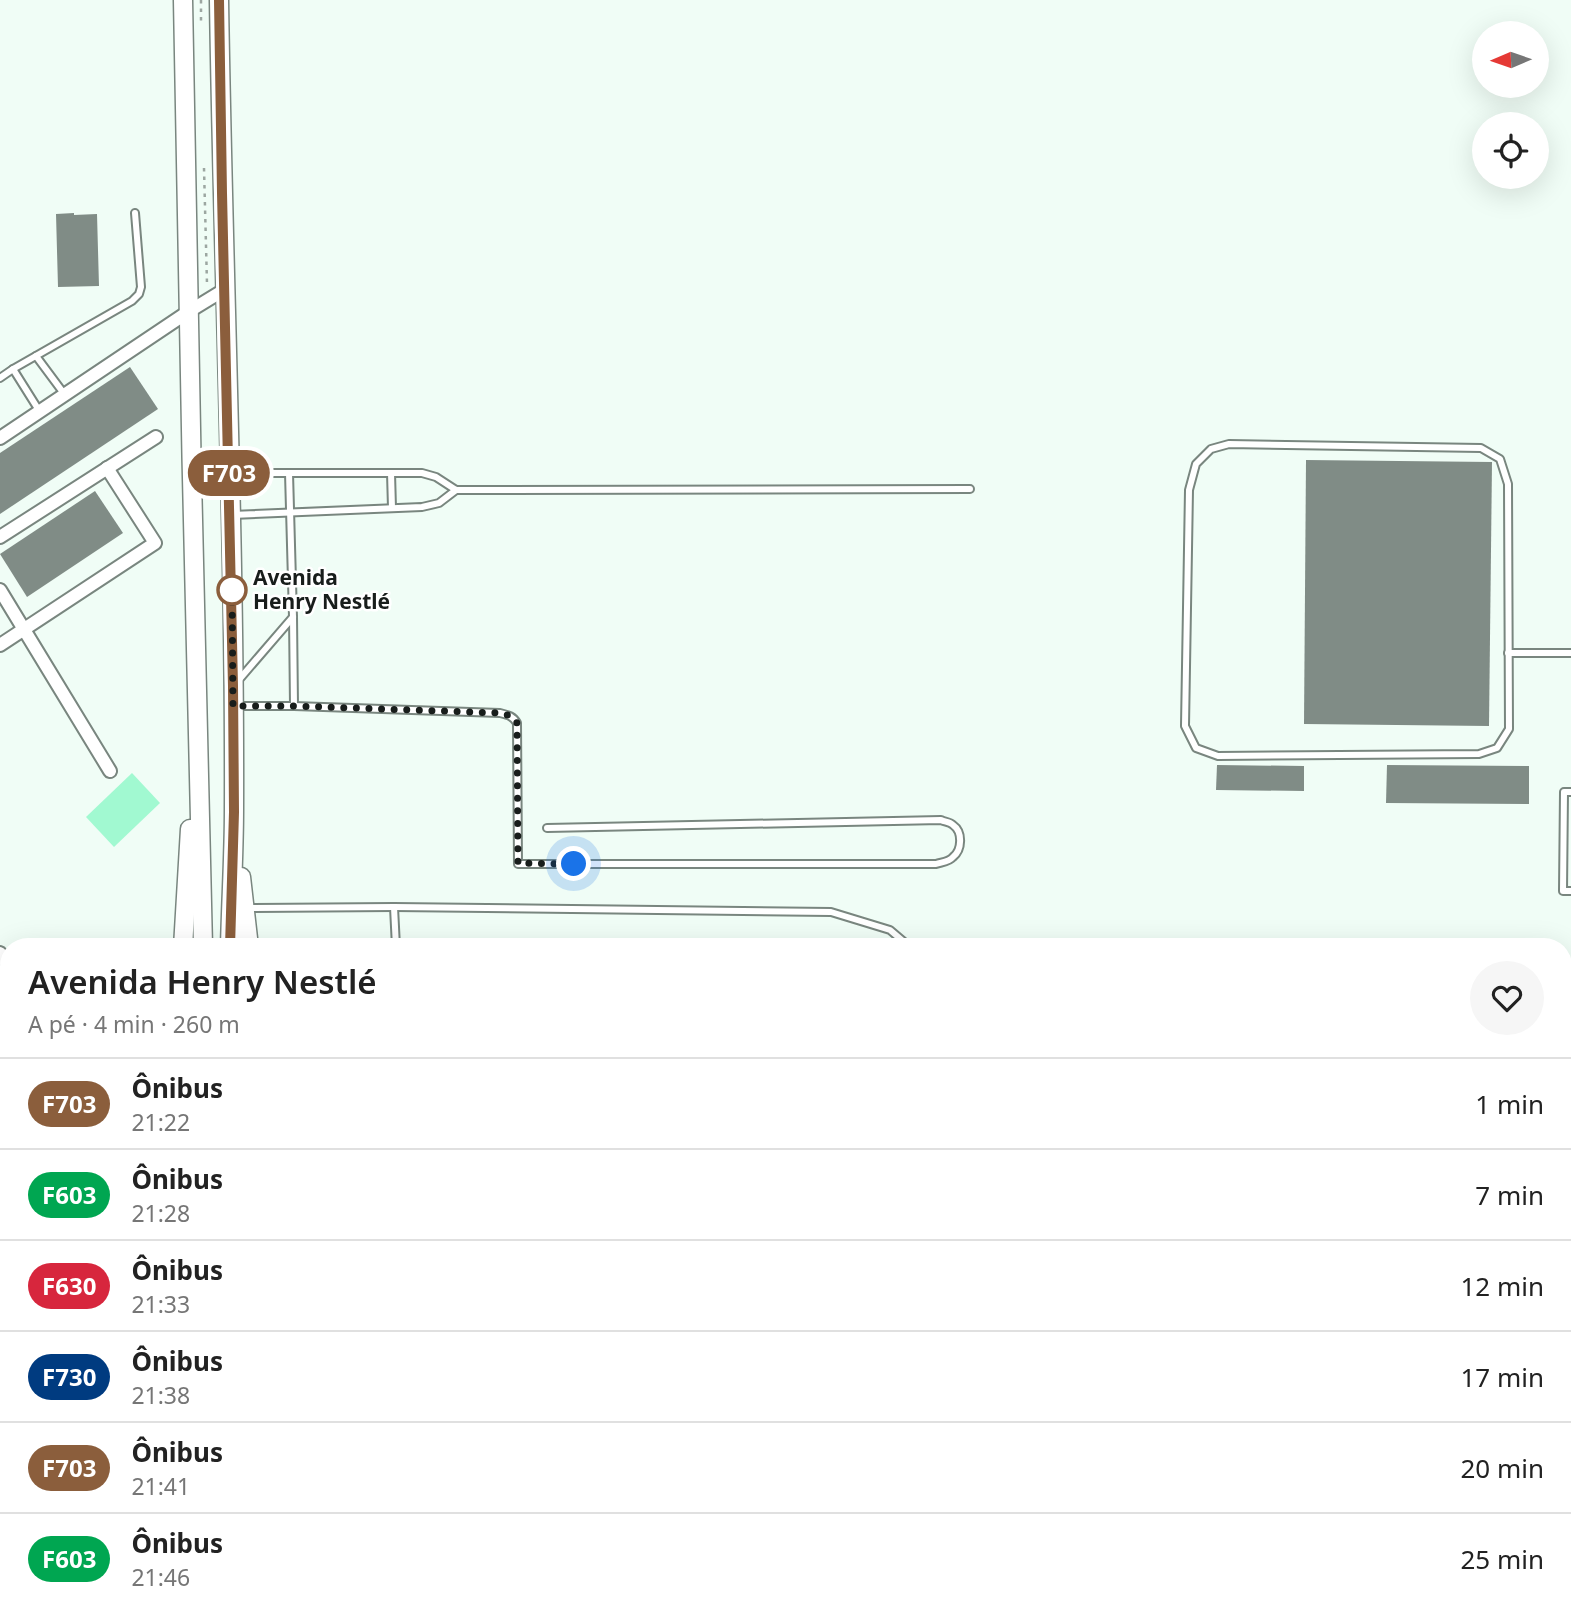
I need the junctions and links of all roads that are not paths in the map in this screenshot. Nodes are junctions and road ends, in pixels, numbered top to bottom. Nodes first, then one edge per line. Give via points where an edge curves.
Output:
1 (183, 0) edge
2 (219, 0) edge
3 (135, 214) dead end
4 (224, 290) junction
5 (188, 313) junction
6 (36, 356) junction
7 (13, 369) junction
8 (0, 378) edge
9 (65, 395) junction
10 (40, 412) junction
11 (156, 437) dead end
12 (0, 438) edge
13 (107, 468) junction
14 (229, 473) junction
15 (289, 473) junction
16 (391, 473) junction
17 (970, 489) dead end
18 (456, 490) junction
19 (392, 508) junction
20 (290, 512) junction
21 (230, 515) junction
22 (0, 537) edge
23 (0, 590) edge
24 (293, 617) junction
25 (25, 629) junction
26 (0, 645) edge
27 (1508, 653) junction
28 (1571, 653) edge
29 (233, 686) junction
30 (233, 706) junction
31 (294, 706) junction
32 (197, 707) junction
33 (110, 771) dead end
34 (1571, 792) edge
35 (234, 812) junction
36 (547, 828) dead end
37 (1567, 855) edge
38 (1571, 891) edge
39 (394, 907) junction
40 (245, 908) junction
41 (183, 938) edge
42 (203, 938) edge
43 (230, 938) edge
44 (248, 938) edge
45 (396, 938) edge
46 (899, 938) edge

1 - 5 street
2 - 4 street
3 - 6 lane via 139,294
4 - 5 street
4 - 14 street
5 - 9 street
5 - 32 street
6 - 7 lane
6 - 9 lane
7 - 8 lane
7 - 10 lane
9 - 10 street
10 - 12 street
11 - 13 street
13 - 22 street
13 - 25 street via 155,543
14 - 15 lane
14 - 21 street
15 - 16 lane
15 - 20 lane
16 - 18 lane via 422,473
16 - 19 lane
17 - 18 lane
18 - 19 lane via 439,503
19 - 20 lane
20 - 21 lane
20 - 24 lane
21 - 29 street
23 - 25 street
24 - 29 lane
24 - 31 lane
25 - 26 street
25 - 33 street
27 - 27 lane via 1508,484 1500,459 1481,448 1229,444 1211,449 1196,464 1189,490 1185,726 1196,748 1217,756 1479,754 1497,748 1508,729
27 - 28 lane
29 - 30 street
30 - 31 lane
30 - 35 street
31 - 36 lane via 500,713 514,718 518,863 936,864 956,856 960,844 953,825 941,820
32 - 41 street
32 - 42 street
34 - 37 lane via 1564,792
35 - 40 street
35 - 43 street
37 - 38 lane via 1563,891
39 - 40 lane
39 - 45 lane
39 - 46 lane via 831,912 890,930
40 - 44 street

